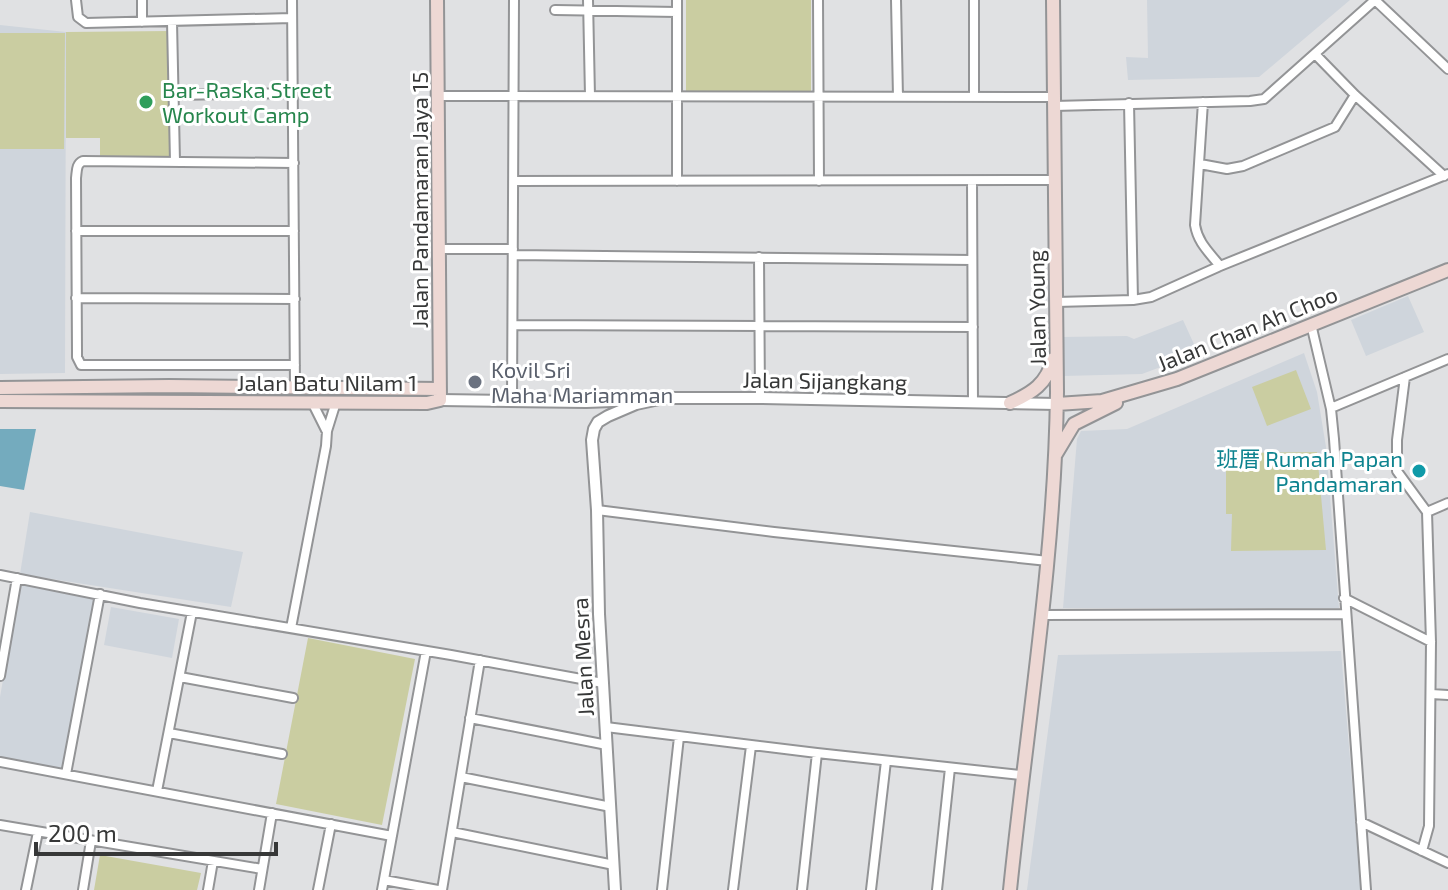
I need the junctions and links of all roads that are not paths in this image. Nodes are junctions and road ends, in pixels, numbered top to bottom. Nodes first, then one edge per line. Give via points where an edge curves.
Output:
1 (76, 0) edge
2 (142, 0) edge
3 (292, 0) edge
4 (437, 0) edge
5 (514, 0) edge
6 (588, 0) edge
7 (677, 0) edge
8 (818, 0) edge
9 (896, 0) edge
10 (974, 0) edge
11 (1053, 0) edge
12 (1375, 0) edge
13 (555, 10) dead end
14 (589, 11) junction
15 (677, 12) junction
16 (292, 18) junction
17 (142, 22) junction
18 (172, 22) junction
19 (1315, 54) junction
20 (1448, 69) edge
21 (293, 93) junction
22 (174, 95) junction
23 (1355, 95) junction
24 (438, 96) junction
25 (514, 96) junction
26 (590, 96) junction
27 (677, 96) junction
28 (818, 96) junction
29 (898, 97) junction
30 (974, 97) junction
31 (1054, 101) junction
32 (1203, 102) junction
33 (1129, 103) junction
34 (175, 162) junction
35 (294, 163) junction
36 (1200, 164) junction
37 (1446, 175) edge
38 (1054, 180) junction
39 (513, 181) junction
40 (677, 181) junction
41 (819, 181) junction
42 (972, 181) junction
43 (76, 231) junction
44 (294, 231) junction
45 (439, 249) junction
46 (513, 252) junction
47 (759, 257) junction
48 (972, 260) junction
49 (1220, 266) junction
50 (1448, 270) edge
51 (76, 298) junction
52 (295, 299) junction
53 (1133, 300) junction
54 (1056, 302) junction
55 (1311, 324) junction
56 (513, 325) junction
57 (760, 327) junction
58 (973, 327) junction
59 (1056, 349) junction
60 (1448, 359) edge
61 (295, 365) junction
62 (1405, 377) junction
63 (169, 386) junction
64 (0, 388) edge
65 (295, 388) junction
66 (1144, 389) junction
67 (440, 395) junction
68 (760, 398) junction
69 (653, 400) junction
70 (0, 401) edge
71 (169, 401) junction
72 (312, 402) junction
73 (336, 402) junction
74 (512, 402) junction
75 (973, 403) junction
76 (1010, 403) junction
77 (1057, 404) junction
78 (1331, 408) junction
79 (598, 422) joint
80 (327, 431) junction
81 (1055, 457) junction
82 (1448, 503) edge
83 (597, 510) junction
84 (1427, 512) junction
85 (1048, 561) junction
86 (0, 576) edge
87 (17, 578) junction
88 (100, 594) junction
89 (1344, 598) junction
90 (192, 612) junction
91 (1346, 614) junction
92 (1042, 615) junction
93 (291, 628) junction
94 (1431, 642) junction
95 (426, 651) junction
96 (480, 660) junction
97 (0, 676) edge
98 (180, 677) junction
99 (603, 683) junction
100 (1431, 694) junction
101 (1448, 695) edge
102 (293, 698) dead end
103 (470, 718) junction
104 (606, 727) junction
105 (169, 733) junction
106 (679, 737) junction
107 (607, 745) junction
108 (751, 746) junction
109 (817, 753) junction
110 (282, 754) dead end
111 (886, 761) junction
112 (0, 762) edge
113 (950, 768) junction
114 (66, 774) junction
115 (1021, 775) junction
116 (461, 777) junction
117 (157, 791) junction
118 (611, 807) junction
119 (272, 813) junction
120 (1361, 822) junction
121 (331, 824) junction
122 (0, 825) edge
123 (38, 832) junction
124 (452, 832) junction
125 (392, 836) junction
126 (91, 841) junction
127 (1422, 851) junction
128 (213, 861) junction
129 (1448, 863) edge
130 (614, 865) junction
131 (262, 869) junction
132 (384, 880) junction
133 (26, 890) edge
134 (83, 890) edge
135 (208, 890) edge
136 (259, 890) edge
137 (318, 890) edge
138 (382, 890) edge
139 (440, 890) edge
140 (615, 890) edge
141 (662, 890) edge
142 (733, 890) edge
143 (802, 890) edge
144 (871, 890) edge
145 (937, 890) edge
146 (1010, 890) edge
147 (1366, 890) edge

1 - 17 street via 78,17 86,23
2 - 17 street
3 - 16 street
4 - 24 main road, Jalan Pandamaran Jaya 15
5 - 25 street
6 - 14 street
7 - 15 street
8 - 28 street
9 - 29 street
10 - 30 street
11 - 31 main road, Jalan Young
12 - 19 street
12 - 20 street
13 - 14 street
14 - 15 street
14 - 26 street
15 - 27 street
16 - 18 street
16 - 21 street
17 - 18 street
18 - 22 street
19 - 23 street
19 - 32 street via 1264,99
21 - 22 street
21 - 35 street
22 - 34 street
23 - 36 street via 1335,127 1243,166
23 - 37 street
24 - 25 street
24 - 45 main road, Jalan Pandamaran Jaya 15
25 - 26 street
25 - 39 street
26 - 27 street
27 - 28 street
27 - 40 street
28 - 29 street
28 - 41 street
29 - 30 street
30 - 31 street
31 - 33 street
31 - 38 main road, Jalan Young
32 - 33 street
32 - 36 street
33 - 53 street
34 - 35 street
34 - 43 street via 79,163
35 - 44 street
36 - 49 street via 1197,236
37 - 49 street
38 - 42 street
38 - 54 main road, Jalan Young
39 - 40 street
39 - 46 street
40 - 41 street
41 - 42 street
42 - 48 street
43 - 44 street
43 - 51 street
44 - 52 street
45 - 46 street
45 - 67 main road, Jalan Pandamaran Jaya 15
46 - 47 street
46 - 56 street
47 - 48 street
47 - 57 street
48 - 58 street
49 - 53 street
50 - 55 main road, Jalan Chan Ah Choo
51 - 52 street
51 - 61 street via 81,365
52 - 61 street
53 - 54 street
54 - 59 main road, Jalan Young
55 - 66 main road, Jalan Chan Ah Choo
55 - 78 street
56 - 57 street
56 - 74 street
57 - 58 street
57 - 68 street
58 - 75 street
59 - 76 main road via 1040,386
59 - 77 main road, Jalan Young
60 - 62 street
61 - 65 street
62 - 78 street
62 - 84 street via 1397,471
63 - 64 main road, Jalan Batu Nilam 1
63 - 65 main road, Jalan Batu Nilam 1
63 - 71 main road
65 - 67 main road, Jalan Batu Nilam 1
66 - 77 main road, Jalan Chan Ah Choo via 1102,401
66 - 81 main road via 1074,424
67 - 73 main road, Jalan Batu Nilam 1 via 430,403
67 - 74 street, Jalan Batu Nilam 1
68 - 69 street, Jalan Sijangkang
68 - 75 street, Jalan Sijangkang
69 - 74 street, Jalan Batu Nilam 1
69 - 79 street, Jalan Sijangkang
70 - 71 main road, Jalan Batu Nilam 1
71 - 72 main road, Jalan Batu Nilam 1
72 - 73 main road, Jalan Batu Nilam 1
72 - 80 street
73 - 80 street
75 - 76 street, Jalan Sijangkang
76 - 77 street, Jalan Sijangkang
77 - 81 main road, Jalan Young
78 - 89 street
79 - 83 street, Jalan Mesra via 592,440
80 - 93 street
81 - 85 main road, Jalan Young
82 - 84 street
83 - 85 street
83 - 99 street, Jalan Mesra
84 - 94 street
85 - 92 main road, Jalan Young
86 - 87 street
87 - 88 street
87 - 97 street
88 - 90 street
88 - 114 street
89 - 91 street
89 - 94 street
90 - 93 street
90 - 98 street
91 - 92 street
91 - 120 street
92 - 115 main road, Jalan Young
93 - 95 street
94 - 100 street
95 - 96 street
95 - 125 street
96 - 99 street
96 - 103 street
98 - 102 street
98 - 105 street
99 - 104 street, Jalan Mesra
100 - 101 street
100 - 127 street via 1429,826
103 - 107 street
103 - 116 street
104 - 106 street
104 - 107 street, Jalan Mesra
105 - 110 street
105 - 117 street
106 - 108 street
106 - 141 street
107 - 118 street, Jalan Mesra
108 - 109 street
108 - 142 street
109 - 111 street
109 - 143 street
111 - 113 street
111 - 144 street
112 - 114 street
113 - 115 street
113 - 145 street
114 - 117 street
115 - 146 main road, Jalan Young
116 - 118 street
116 - 124 street
117 - 119 street
118 - 130 street, Jalan Mesra
119 - 121 street
119 - 131 street
120 - 127 street
120 - 147 street
121 - 125 street
121 - 137 street
122 - 123 street
123 - 126 street
123 - 133 street
124 - 130 street
124 - 139 street
125 - 132 street
126 - 128 street
126 - 134 street
127 - 129 street
128 - 131 street
128 - 135 street
130 - 140 street, Jalan Mesra
131 - 136 street
132 - 138 street
132 - 139 street

